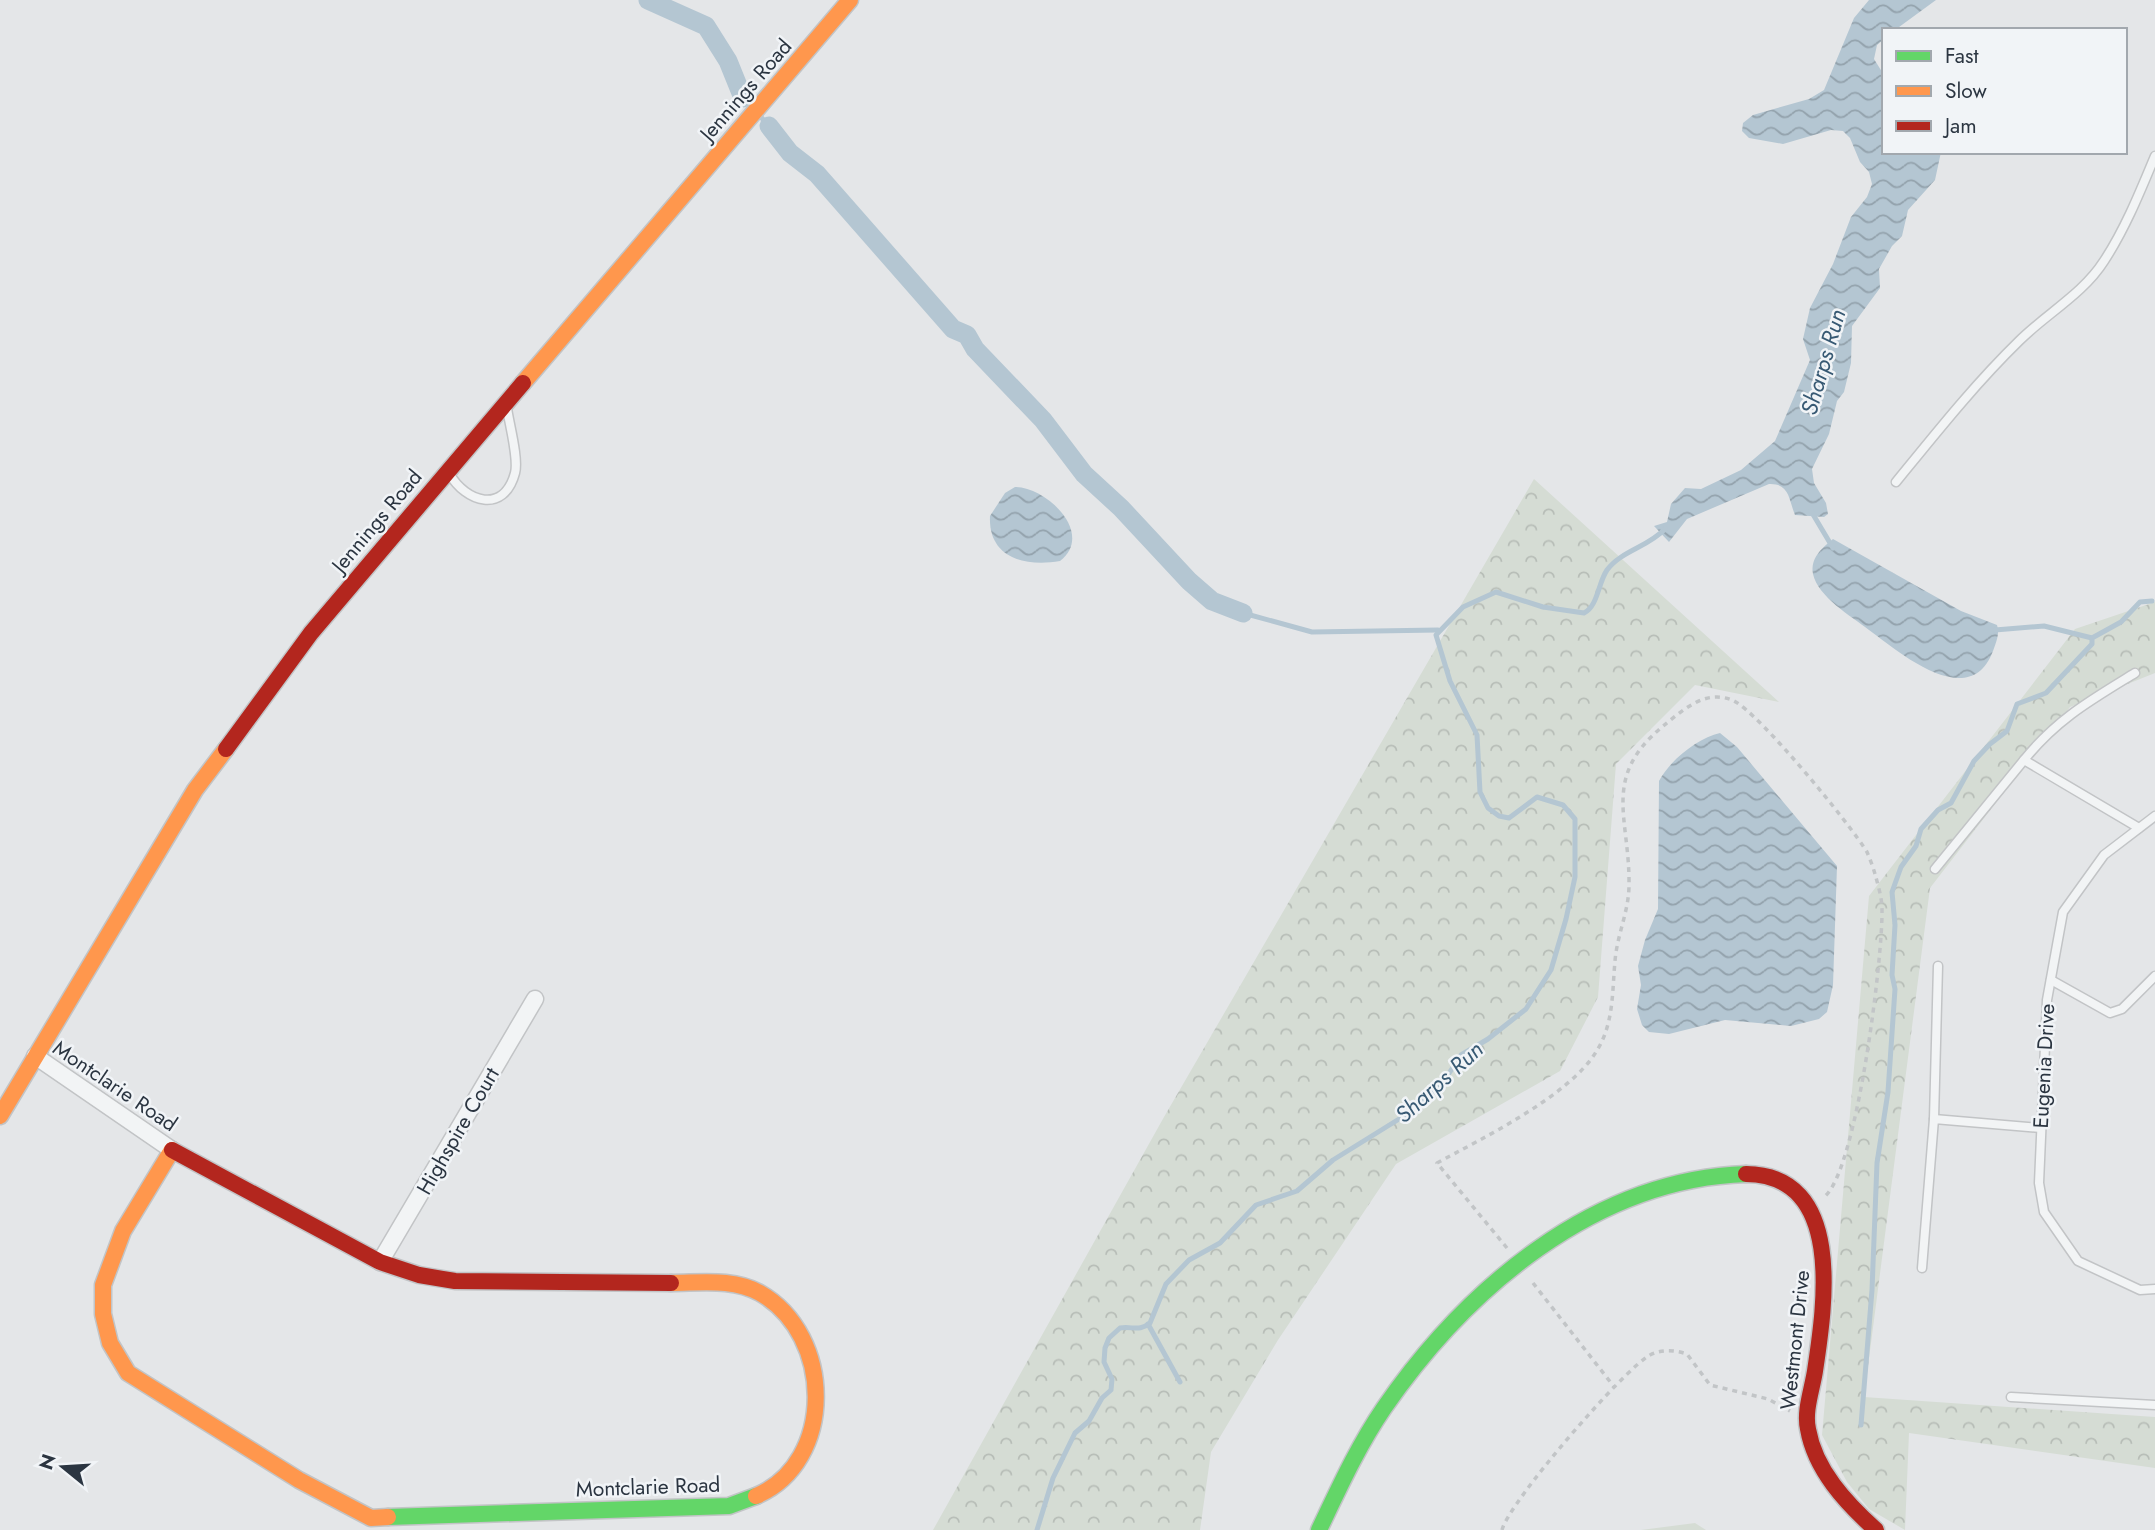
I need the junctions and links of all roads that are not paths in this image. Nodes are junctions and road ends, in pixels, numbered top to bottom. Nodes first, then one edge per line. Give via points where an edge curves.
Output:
1 (850, 0) edge
2 (2155, 156) edge
3 (506, 402) junction
4 (447, 471) junction
5 (1896, 482) dead end
6 (2135, 673) dead end
7 (2024, 760) junction
8 (2155, 816) edge
9 (2139, 828) junction
10 (1936, 869) dead end
11 (1938, 966) dead end
12 (2155, 976) edge
13 (2051, 980) junction
14 (535, 999) dead end
15 (34, 1056) junction
16 (0, 1116) edge
17 (1934, 1119) junction
18 (2041, 1128) junction
19 (172, 1150) junction
20 (380, 1262) junction
21 (1922, 1268) dead end
22 (2155, 1289) edge
23 (2011, 1396) dead end
24 (2155, 1405) edge
25 (368, 1524) edge
26 (1319, 1530) edge
27 (1876, 1530) edge

1 - 3 street, Jennings Road
2 - 5 lane via 2136,203 2103,262 2080,289 2043,317 1973,386
3 - 4 street, Jennings Road
3 - 4 lane via 516,470 507,491 491,500 473,499 458,489
4 - 15 street, Jennings Road via 331,608 202,780
6 - 7 lane via 2074,710 2046,733
7 - 9 lane
7 - 10 lane
8 - 9 lane, Eugenia Drive
9 - 13 lane, Eugenia Drive via 2104,855 2063,912
11 - 17 lane
12 - 13 lane via 2122,1009 2110,1013
13 - 18 lane, Eugenia Drive
14 - 20 street, Highspire Court
15 - 16 street, Jennings Road
15 - 19 street, Montclarie Road
17 - 18 lane
17 - 21 lane
18 - 22 lane, Eugenia Drive via 2039,1183 2044,1212 2078,1261 2140,1290
19 - 20 street, Montclarie Road
19 - 25 street, Montclarie Road via 107,1262 100,1298 112,1351 128,1373
20 - 25 street, Montclarie Road via 455,1281 737,1283 765,1296 792,1325 818,1387 807,1447 789,1475 764,1493 729,1506
23 - 24 lane
26 - 27 street, Westmont Drive via 1373,1422 1415,1362 1476,1296 1535,1248 1600,1212 1681,1182 1747,1171 1790,1184 1808,1208 1824,1253 1807,1430 1821,1463 1855,1512

